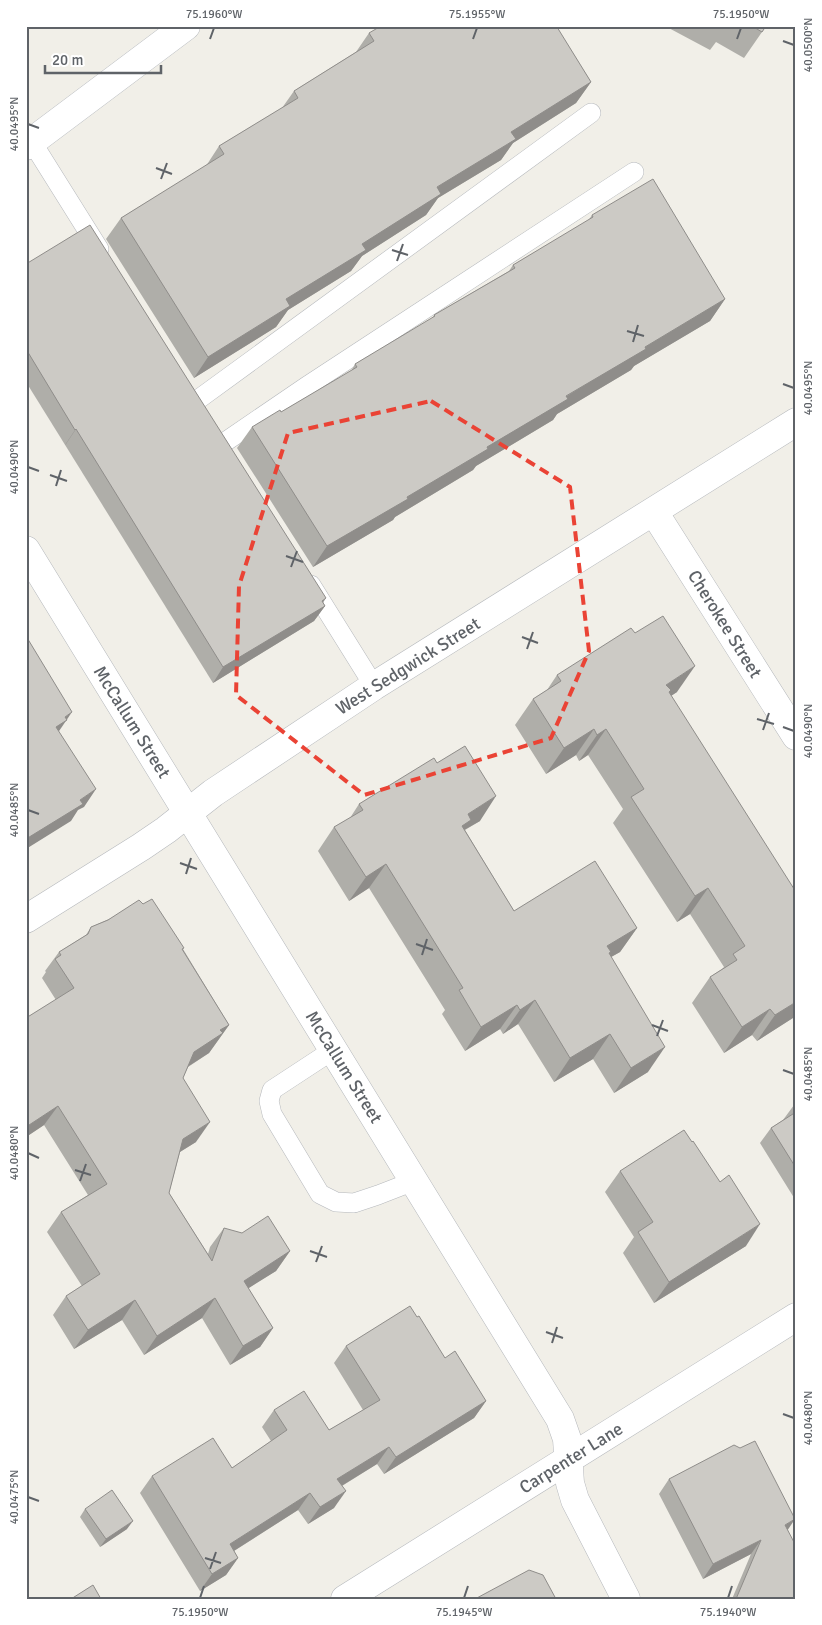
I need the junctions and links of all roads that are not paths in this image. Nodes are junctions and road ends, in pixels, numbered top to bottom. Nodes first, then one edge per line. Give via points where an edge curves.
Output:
1 (186, 26) edge
2 (591, 113) dead end
3 (29, 144) edge
4 (634, 172) dead end
5 (111, 267) edge
6 (186, 384) edge
7 (796, 422) edge
8 (209, 423) junction
9 (233, 461) edge
10 (654, 512) junction
11 (26, 550) edge
12 (302, 570) edge
13 (374, 686) junction
14 (796, 736) edge
15 (188, 813) junction
16 (26, 919) edge
17 (333, 1050) junction
18 (414, 1181) junction
19 (796, 1317) edge
20 (568, 1460) junction
21 (345, 1599) edge
22 (626, 1599) edge

1 - 3 street
2 - 8 lane
3 - 5 lane
4 - 8 lane via 308,386
6 - 8 lane
7 - 10 street, West Sedgwick Street
8 - 9 lane
10 - 13 street, West Sedgwick Street
10 - 14 street, Cherokee Street
11 - 15 street, McCallum Street
12 - 13 lane
13 - 15 street, West Sedgwick Street via 213,792
15 - 16 street, West Sedgwick Street via 141,848
15 - 17 street, McCallum Street
17 - 18 street, McCallum Street
17 - 18 lane via 272,1090 269,1101 272,1114 320,1194 336,1202 354,1203
18 - 20 street, McCallum Street via 560,1419 567,1439
19 - 20 street, Carpenter Lane
20 - 21 street, Carpenter Lane
20 - 22 street, McCallum Street via 574,1500

